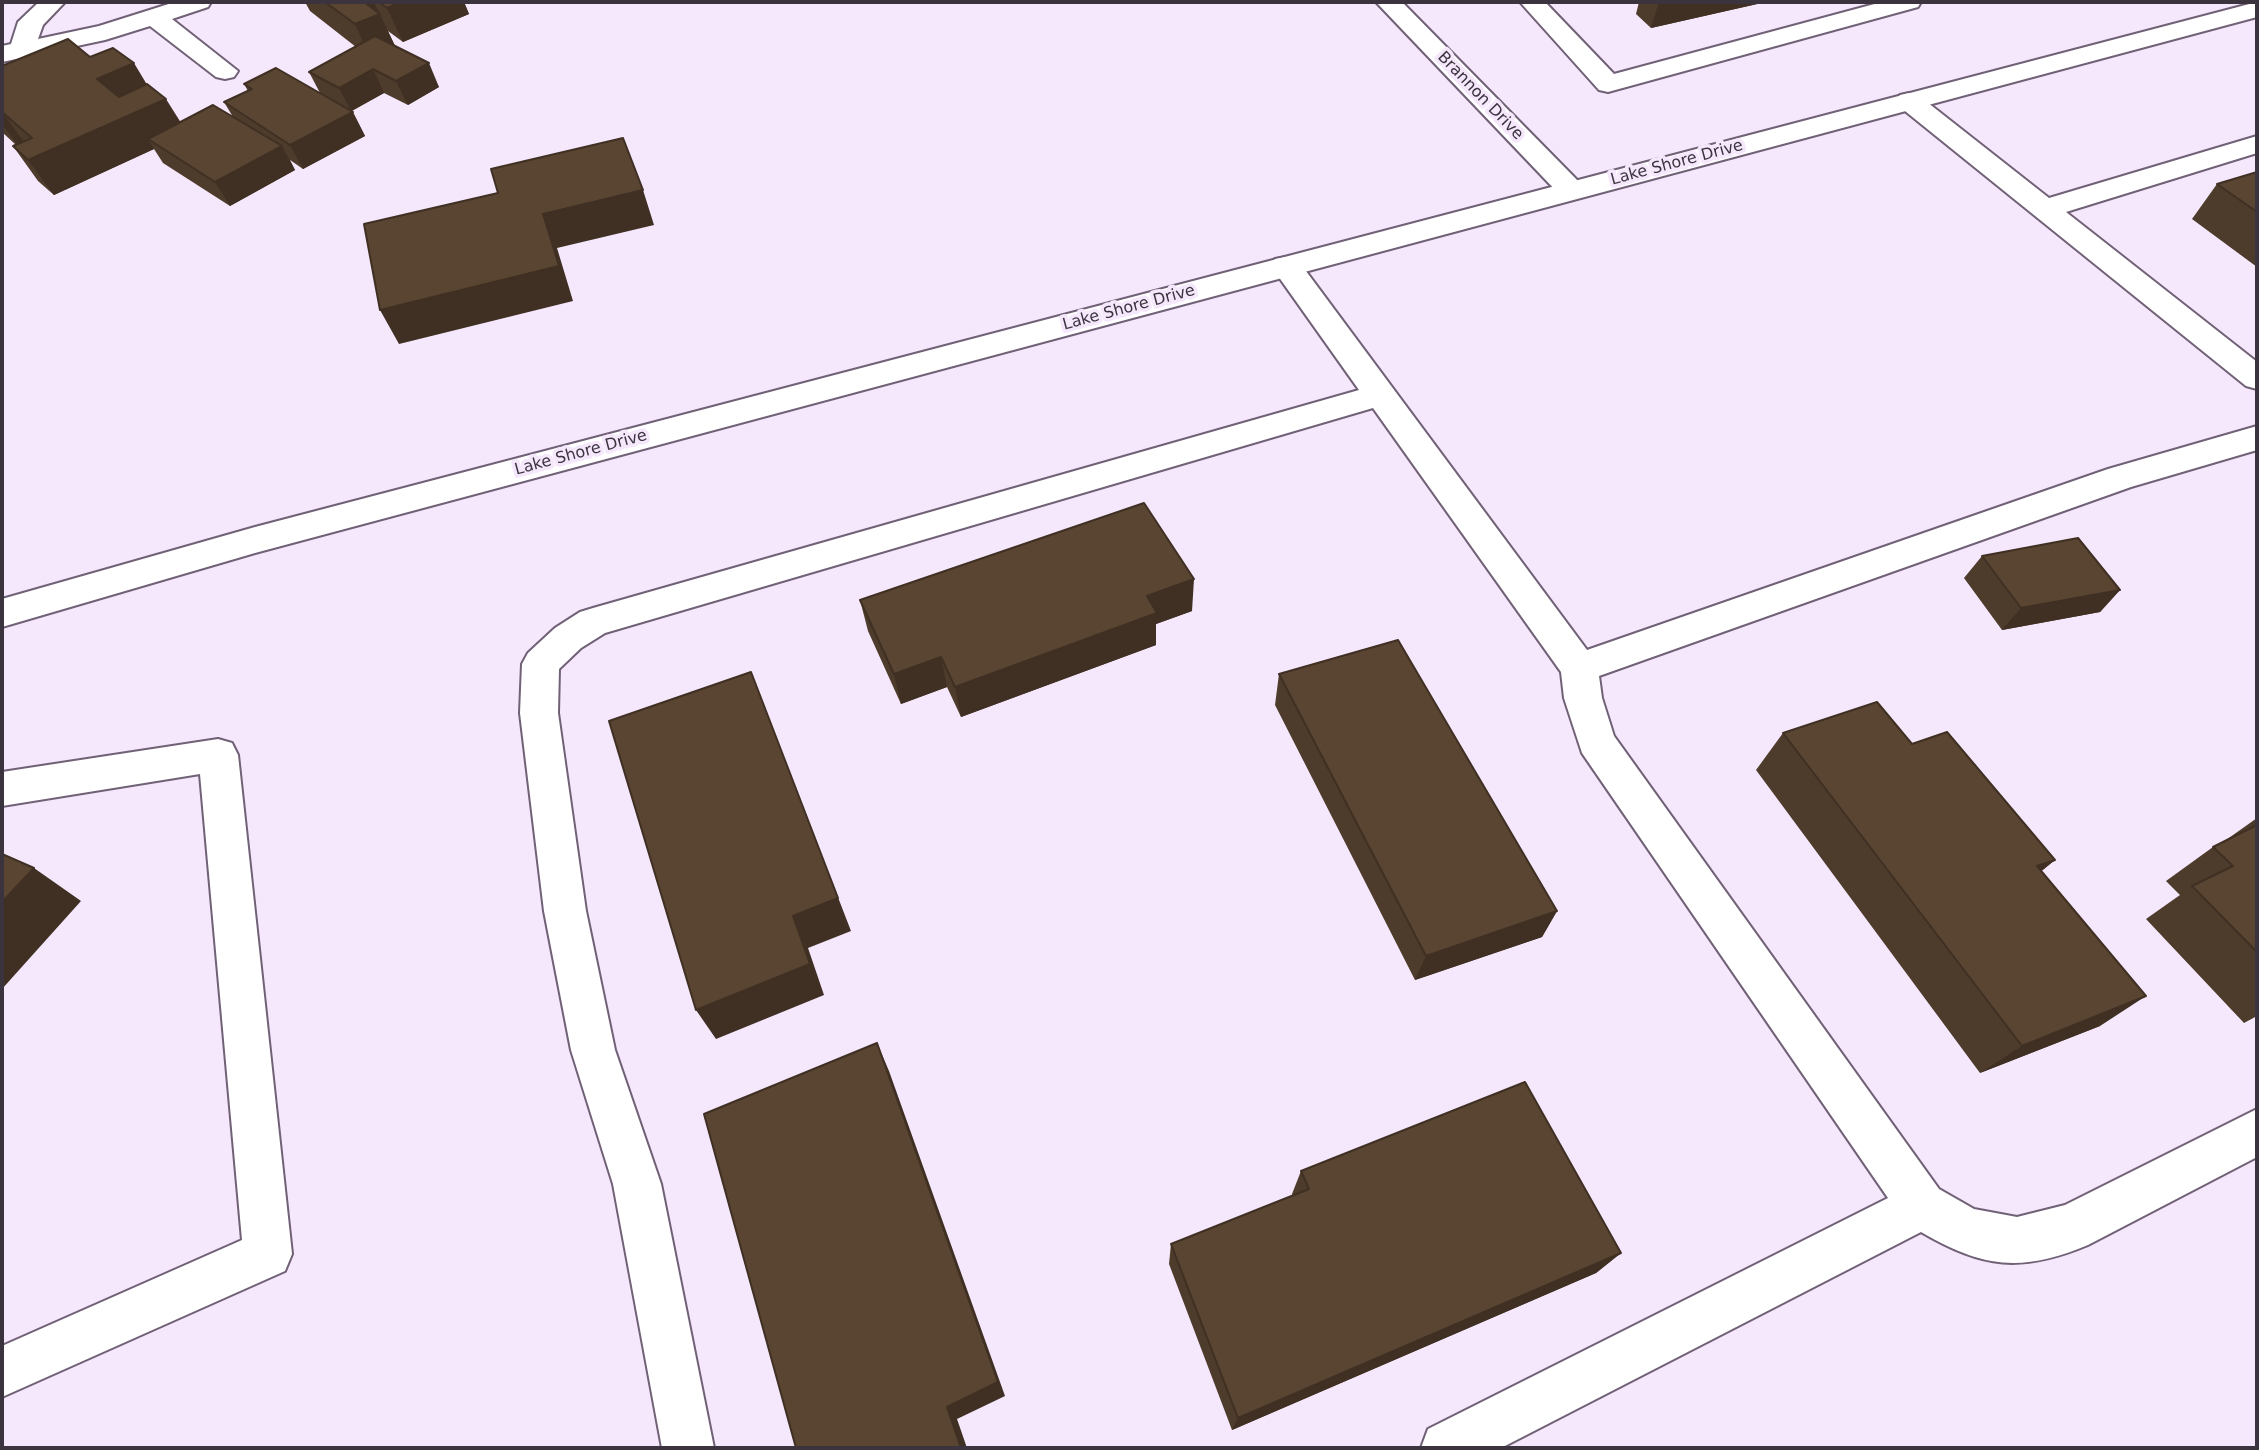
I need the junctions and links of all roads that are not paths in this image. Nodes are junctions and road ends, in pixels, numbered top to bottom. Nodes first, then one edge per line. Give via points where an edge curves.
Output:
1 (52, 2) edge
2 (199, 2) edge
3 (1388, 2) edge
4 (1532, 2) edge
5 (1909, 2) edge
6 (2257, 9) edge
7 (155, 18) junction
8 (12, 52) edge
9 (225, 71) dead end
10 (1909, 101) junction
11 (2257, 144) edge
12 (1571, 190) junction
13 (2045, 209) junction
14 (1286, 266) junction
15 (2257, 378) edge
16 (1380, 395) junction
17 (2257, 438) edge
18 (2, 613) edge
19 (1579, 668) junction
20 (2, 789) edge
21 (2257, 1132) edge
22 (1922, 1206) junction
23 (2, 1371) edge
24 (688, 1448) edge
25 (1447, 1448) edge

1 - 8 main road
2 - 7 main road
3 - 12 main road, Brannon Drive
4 - 5 main road via 1608,84
6 - 10 main road, Lake Shore Drive
7 - 8 main road
7 - 9 main road
10 - 12 main road, Lake Shore Drive
10 - 13 main road
11 - 13 main road
12 - 14 main road, Lake Shore Drive
13 - 15 main road
14 - 16 main road
14 - 18 main road, Lake Shore Drive via 255,540
16 - 19 main road
16 - 24 main road via 593,622 541,664 539,713 565,911 593,1050 637,1184
17 - 19 main road via 2120,478
19 - 22 main road via 1596,742
20 - 23 main road via 218,755 268,1254
21 - 22 main road via 2071,1228 2017,1241 1967,1232
22 - 25 main road

